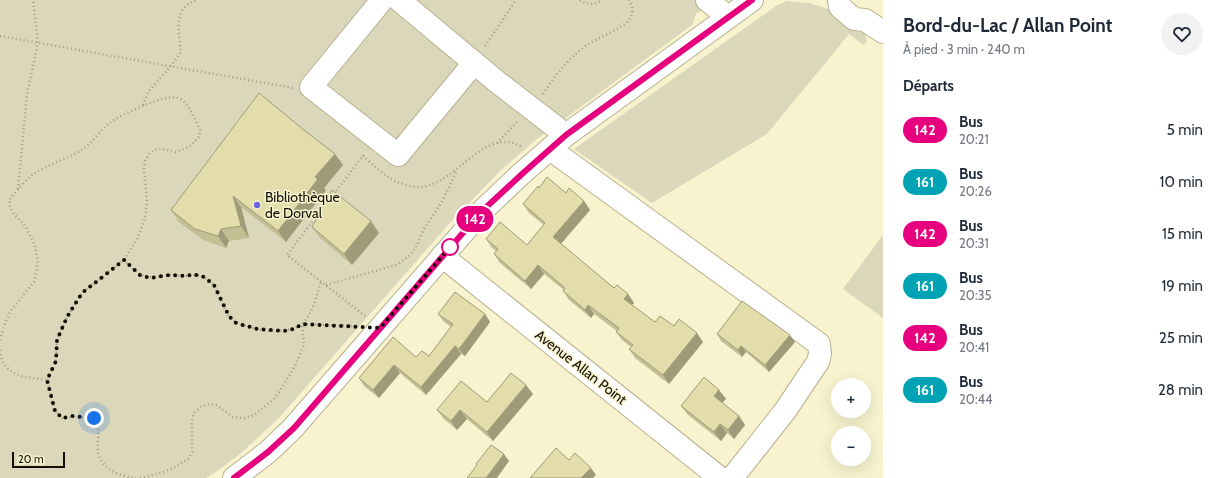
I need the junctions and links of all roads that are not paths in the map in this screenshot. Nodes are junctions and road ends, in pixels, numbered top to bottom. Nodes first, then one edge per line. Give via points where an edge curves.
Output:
1 (382, 0) edge
2 (399, 0) edge
3 (707, 0) edge
4 (752, 0) edge
5 (839, 0) edge
6 (852, 0) edge
7 (728, 17) junction
8 (865, 20) junction
9 (883, 32) edge
10 (474, 63) junction
11 (558, 142) junction
12 (442, 256) junction
13 (234, 478) edge
14 (720, 478) edge
15 (732, 478) edge

1 - 10 street via 311,86 398,155
2 - 10 street
3 - 7 street
4 - 7 street
5 - 8 street via 840,7 854,19
6 - 8 street via 862,9
7 - 11 street
8 - 9 street
10 - 11 street via 532,109
11 - 12 street via 481,212
11 - 15 street via 819,344 818,362 785,411
12 - 13 street via 294,428
12 - 14 street, Avenue Allan Point

